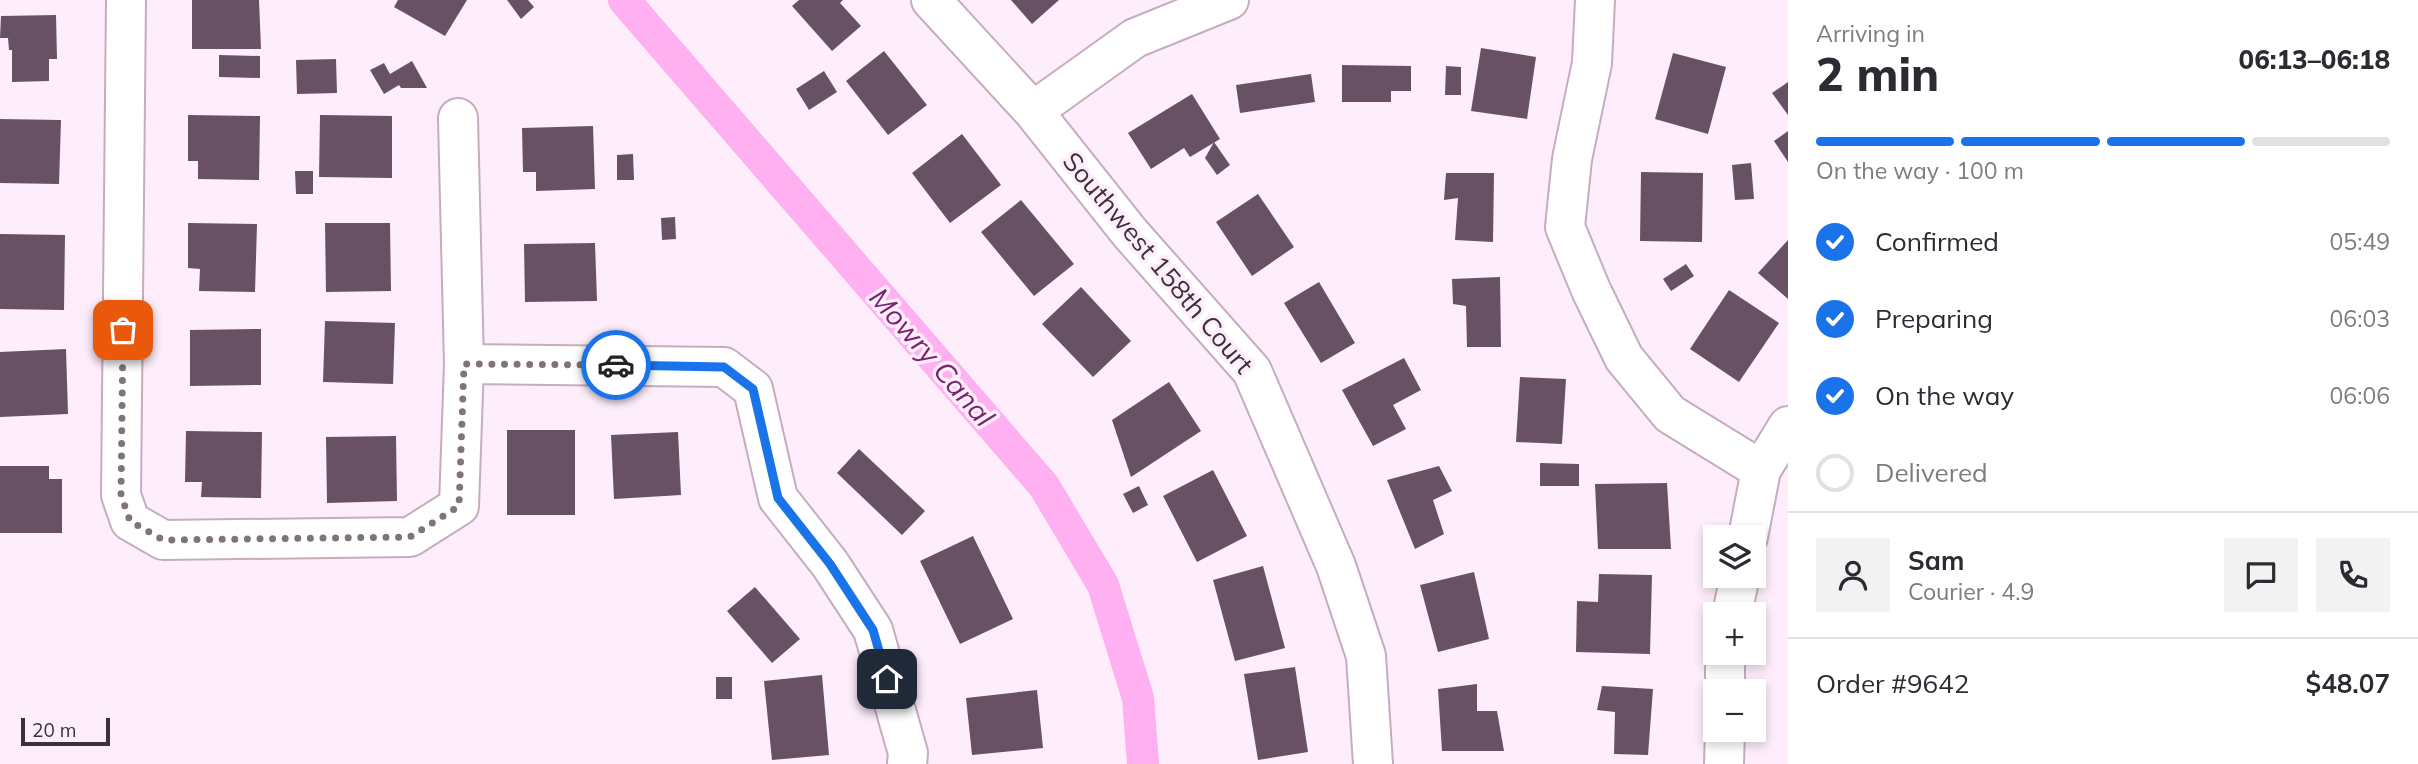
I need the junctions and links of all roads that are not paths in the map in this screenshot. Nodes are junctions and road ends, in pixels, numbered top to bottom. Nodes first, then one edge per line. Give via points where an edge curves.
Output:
1 (126, 0) edge
2 (931, 0) edge
3 (1229, 0) edge
4 (1595, 0) edge
5 (1033, 110) junction
6 (458, 118) dead end
7 (464, 364) junction
8 (1788, 426) edge
9 (1761, 470) junction
10 (1750, 525) edge
11 (1725, 742) edge
12 (906, 764) edge
13 (1374, 764) edge
14 (1724, 764) edge

1 - 7 street via 121,495 130,521 163,540 410,537 459,506
2 - 5 street, Southwest 158th Court
3 - 5 street via 1135,38
4 - 9 street via 1592,63 1572,159 1565,227 1624,358 1670,414
5 - 13 street, Southwest 158th Court via 1130,233 1252,371 1336,566 1366,656
6 - 7 street
7 - 12 street via 724,367 753,389 778,498 830,564 873,630 908,753
8 - 9 street
9 - 10 street
11 - 14 street

